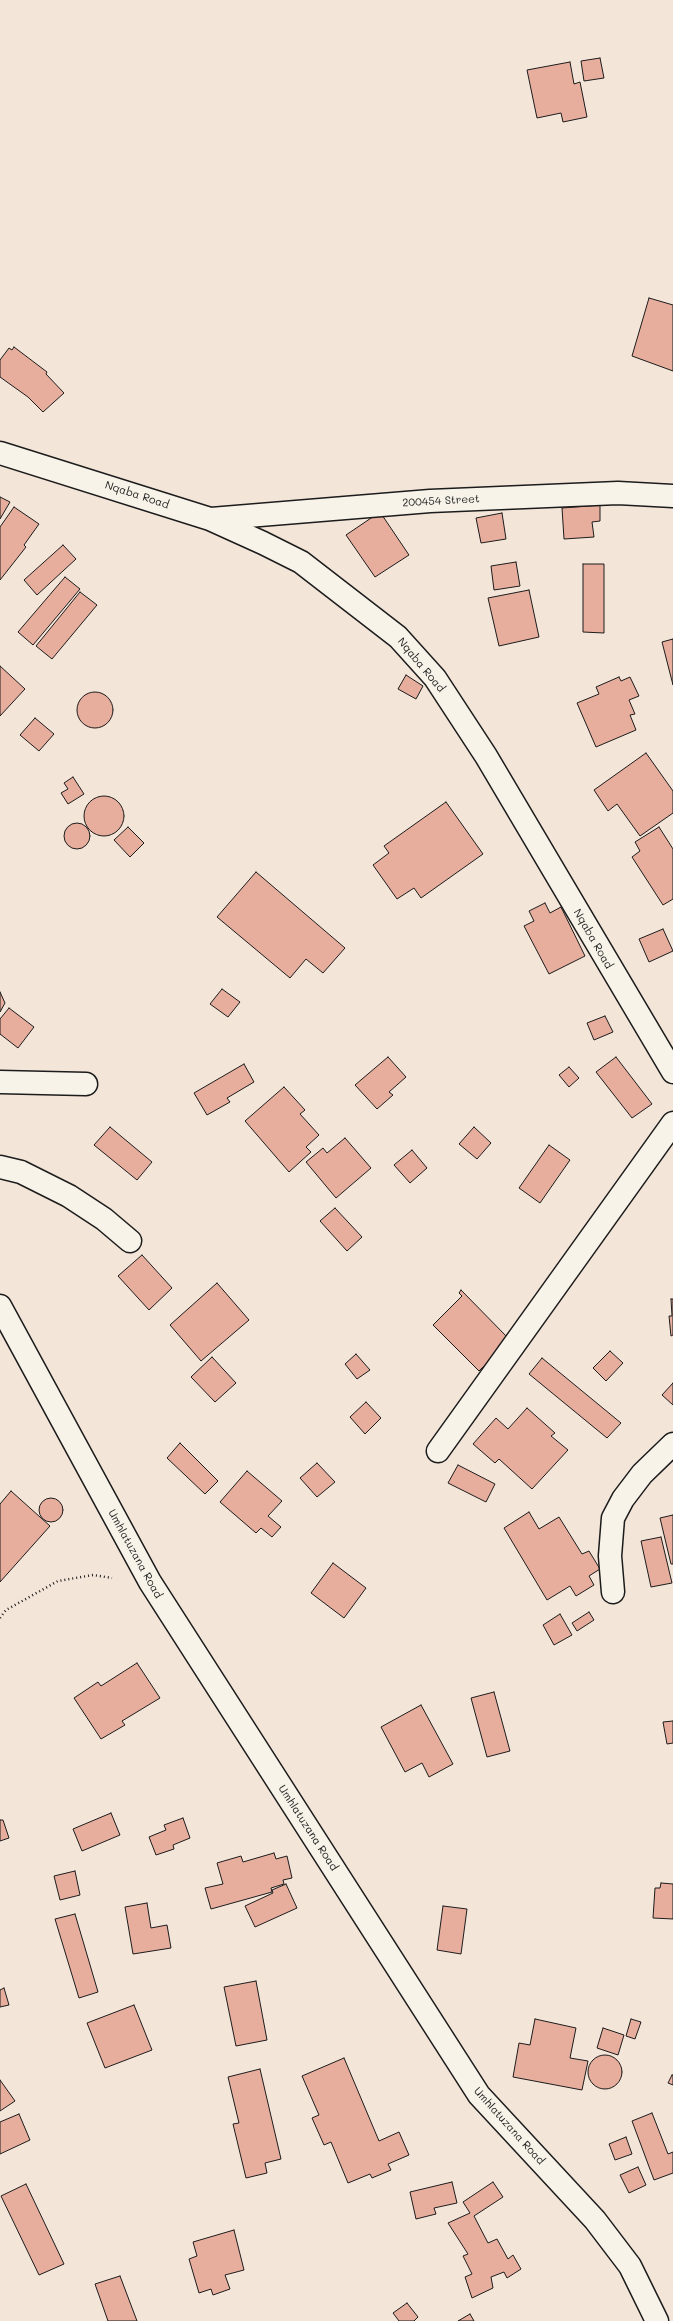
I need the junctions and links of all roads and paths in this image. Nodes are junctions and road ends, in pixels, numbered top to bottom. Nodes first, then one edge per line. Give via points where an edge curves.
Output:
1 (0, 453) edge
2 (673, 496) edge
3 (210, 519) junction
4 (673, 1072) edge
5 (0, 1082) edge
6 (86, 1084) dead end
7 (673, 1123) edge
8 (0, 1167) edge
9 (130, 1241) dead end
10 (0, 1306) edge
11 (673, 1444) edge
12 (438, 1451) dead end
13 (150, 1582) junction
14 (613, 1592) dead end
15 (0, 1618) edge
16 (657, 2321) edge

1 - 3 street, Nqaba Road
2 - 3 street, 200454 Street via 618,493 438,501
3 - 4 street, Nqaba Road via 301,562 398,637 435,678 486,756
5 - 6 street
7 - 12 street
8 - 9 street via 21,1172 69,1196 104,1219
10 - 13 street, Umhlatuzana Road
11 - 14 street via 642,1474 623,1499 614,1518 610,1556
13 - 15 path via 94,1575 58,1581 6,1610
13 - 16 street, Umhlatuzana Road via 479,2095 595,2220 630,2266

